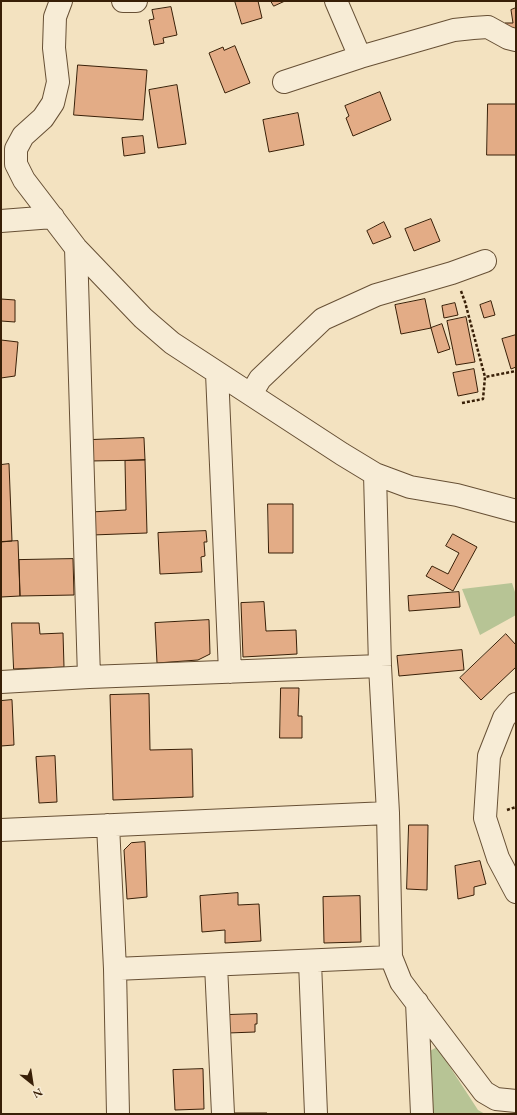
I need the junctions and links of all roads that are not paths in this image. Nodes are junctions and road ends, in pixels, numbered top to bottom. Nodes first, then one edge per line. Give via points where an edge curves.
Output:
1 (61, 1) edge
2 (123, 1) edge
3 (136, 1) edge
4 (336, 1) edge
5 (516, 40) edge
6 (360, 57) junction
7 (284, 82) dead end
8 (53, 217) junction
9 (1, 221) edge
10 (76, 248) junction
11 (485, 261) dead end
12 (217, 373) junction
13 (251, 394) junction
14 (375, 474) junction
15 (516, 511) edge
16 (380, 666) junction
17 (230, 672) junction
18 (89, 677) junction
19 (1, 682) edge
20 (516, 704) edge
21 (388, 813) junction
22 (108, 825) junction
23 (1, 830) edge
24 (516, 892) edge
25 (391, 957) junction
26 (310, 962) junction
27 (216, 965) junction
28 (115, 969) junction
29 (417, 1002) junction
30 (516, 1101) edge
31 (118, 1114) edge
32 (223, 1114) edge
33 (316, 1114) edge
34 (422, 1114) edge

1 - 8 street via 55,17 54,48 58,82 53,103 44,118 23,136 16,149 16,164 24,180
2 - 3 street
4 - 6 street
5 - 6 street via 488,27 454,30
6 - 7 street
8 - 9 street
8 - 10 street
10 - 12 street via 143,318 172,343
10 - 18 street
11 - 13 street via 376,295 323,319 260,380
12 - 13 street
12 - 17 street
13 - 14 street
14 - 15 street via 410,487 458,495
14 - 16 street
16 - 17 street
16 - 21 street
17 - 18 street
18 - 19 street
20 - 24 street via 504,718 489,756 485,818 498,858
21 - 22 street
21 - 25 street
22 - 23 street
22 - 28 street
25 - 26 street
25 - 29 street via 401,982
26 - 27 street
26 - 33 street
27 - 28 street
27 - 32 street
28 - 31 street
29 - 30 street via 484,1092 496,1100
29 - 34 street

